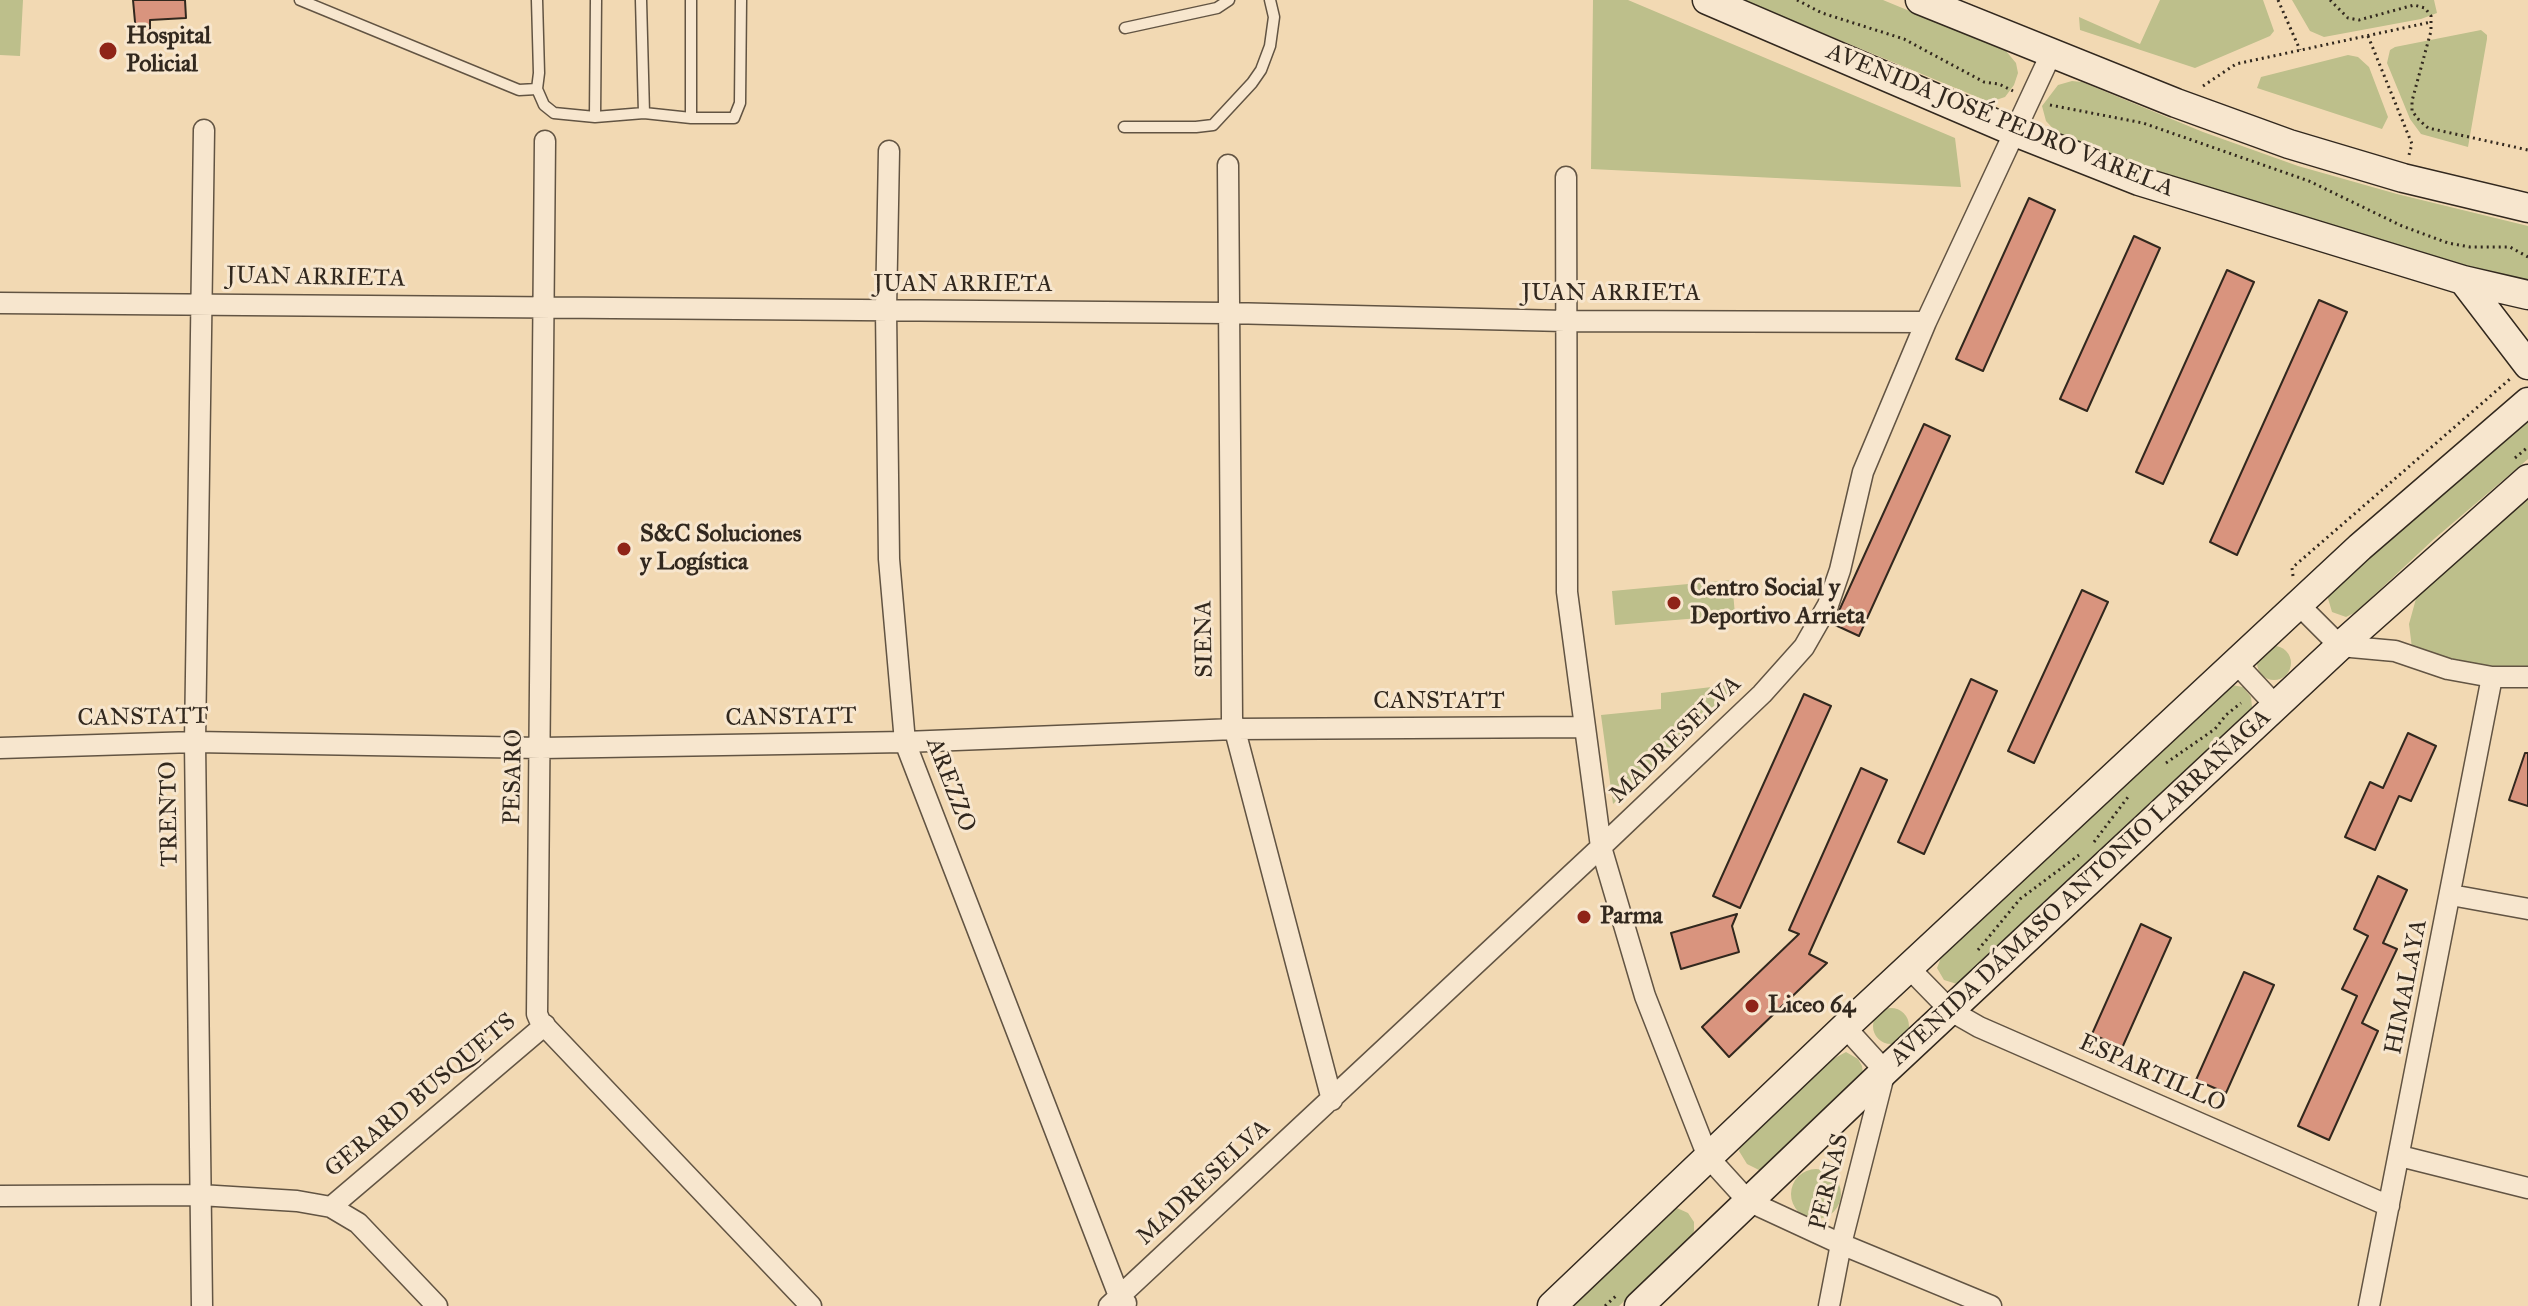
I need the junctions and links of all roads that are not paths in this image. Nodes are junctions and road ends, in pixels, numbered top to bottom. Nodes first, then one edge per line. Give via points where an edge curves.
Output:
1 (300, 0) edge
2 (537, 0) edge
3 (596, 0) edge
4 (641, 0) edge
5 (691, 0) edge
6 (741, 0) edge
7 (1229, 0) edge
8 (1270, 0) edge
9 (1707, 0) edge
10 (1921, 0) edge
11 (1125, 28) dead end
12 (2051, 54) junction
13 (537, 89) junction
14 (644, 113) junction
15 (595, 117) junction
16 (691, 118) junction
17 (1124, 127) dead end
18 (204, 130) dead end
19 (2015, 132) junction
20 (545, 141) dead end
21 (889, 151) dead end
22 (1228, 165) dead end
23 (1566, 177) dead end
24 (2528, 208) edge
25 (2463, 280) junction
26 (2528, 295) edge
27 (0, 303) edge
28 (201, 303) junction
29 (543, 307) junction
30 (886, 310) junction
31 (1227, 313) junction
32 (1565, 321) junction
33 (1926, 322) junction
34 (2528, 365) edge
35 (2528, 402) edge
36 (2528, 479) edge
37 (2298, 604) junction
38 (2340, 646) junction
39 (2236, 663) junction
40 (2492, 677) junction
41 (2528, 677) edge
42 (2276, 706) junction
43 (1583, 727) junction
44 (1235, 729) junction
45 (195, 742) junction
46 (905, 742) junction
47 (0, 748) edge
48 (541, 748) junction
49 (1601, 847) junction
50 (2451, 895) junction
51 (2528, 909) edge
52 (1909, 968) junction
53 (1951, 1011) junction
54 (545, 1025) junction
55 (1845, 1027) junction
56 (1885, 1071) junction
57 (1332, 1100) junction
58 (2400, 1156) junction
59 (1708, 1157) junction
60 (2528, 1188) edge
61 (200, 1195) junction
62 (0, 1196) edge
63 (1748, 1201) junction
64 (2389, 1206) junction
65 (331, 1207) junction
66 (1841, 1244) junction
67 (1119, 1303) edge
68 (202, 1306) edge
69 (437, 1306) edge
70 (811, 1306) edge
71 (1552, 1306) edge
72 (1639, 1306) edge
73 (1829, 1306) edge
74 (1991, 1306) edge
75 (2369, 1306) edge

1 - 13 lane via 519,90
2 - 13 lane
3 - 15 lane
4 - 14 lane
5 - 16 lane
6 - 16 lane via 738,110 734,118
7 - 11 lane via 1217,8
8 - 17 lane via 1274,17 1261,70 1213,125
9 - 19 street, AVENIDA JOSÉ PEDRO VARELA
10 - 12 street
12 - 19 street, MADRESELVA
12 - 24 street via 2289,144
13 - 15 lane via 554,113
14 - 15 lane
14 - 16 lane
18 - 28 street, TRENTO
19 - 25 street, AVENIDA JOSÉ PEDRO VARELA via 2139,181
19 - 33 street, MADRESELVA
20 - 29 street, PESARO
21 - 30 street, AREZZO
22 - 31 street, SIENA
23 - 32 street
25 - 26 street, AVENIDA JOSÉ PEDRO VARELA
25 - 34 street
27 - 28 street, JUAN ARRIETA
28 - 29 street, JUAN ARRIETA
28 - 45 street, TRENTO
29 - 30 street, JUAN ARRIETA
29 - 48 street, PESARO
30 - 31 street, JUAN ARRIETA
30 - 46 street, AREZZO via 889,559
31 - 32 street, JUAN ARRIETA
31 - 44 street, SIENA
32 - 33 street, JUAN ARRIETA
32 - 43 street via 1567,592
33 - 49 street, MADRESELVA via 1863,472 1828,605 1804,647 1762,694
35 - 37 street
36 - 38 street, AVENIDA DÁMASO ANTONIO LARRAÑAGA
37 - 38 street
37 - 39 street
38 - 40 street via 2395,651
38 - 42 street, AVENIDA DÁMASO ANTONIO LARRAÑAGA
39 - 42 street, AVENIDA DÁMASO ANTONIO LARRAÑAGA
39 - 52 street
40 - 41 street
40 - 50 street, HIMALAYA
42 - 53 street, AVENIDA DÁMASO ANTONIO LARRAÑAGA
43 - 44 street, CANSTATT
43 - 49 street
44 - 46 street, CANSTATT
44 - 57 street, SIENA
45 - 47 street, CANSTATT
45 - 48 street, CANSTATT
45 - 61 street, TRENTO
46 - 48 street, CANSTATT
46 - 67 street, AREZZO
48 - 54 street, PESARO via 536,1003
49 - 57 street, MADRESELVA
49 - 59 street via 1645,996
50 - 51 street
50 - 58 street, HIMALAYA
52 - 53 street, ESPARTILLO
52 - 55 street
53 - 56 street, AVENIDA DÁMASO ANTONIO LARRAÑAGA
53 - 64 street, ESPARTILLO
54 - 65 street, GERARD BUSQUETS
54 - 70 street
55 - 56 street, AVENIDA DÁMASO ANTONIO LARRAÑAGA
55 - 59 street
56 - 63 street, AVENIDA DÁMASO ANTONIO LARRAÑAGA
56 - 66 street, PERNAS
57 - 67 street, MADRESELVA
58 - 60 street
58 - 64 street, HIMALAYA
59 - 63 street
59 - 71 street
61 - 62 street
61 - 65 street
61 - 68 street, TRENTO
63 - 66 street
63 - 72 street, AVENIDA DÁMASO ANTONIO LARRAÑAGA
64 - 75 street, HIMALAYA
65 - 69 street via 358,1223
66 - 73 street, PERNAS
66 - 74 street

